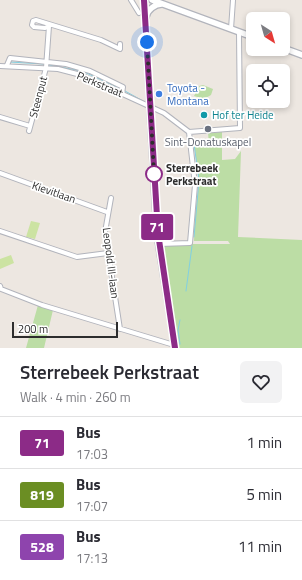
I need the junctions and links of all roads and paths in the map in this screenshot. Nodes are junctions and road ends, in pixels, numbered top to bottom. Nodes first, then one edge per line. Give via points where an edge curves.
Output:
1 (131, 0) edge
2 (144, 0) edge
3 (152, 0) edge
4 (233, 0) edge
5 (162, 4) junction
6 (139, 13) dead end
7 (146, 22) junction
8 (231, 29) junction
9 (239, 32) junction
10 (246, 34) edge
11 (120, 44) dead end
12 (290, 51) edge
13 (302, 55) edge
14 (47, 61) junction
15 (6, 65) junction
16 (0, 66) edge
17 (46, 68) junction
18 (122, 94) junction
19 (150, 107) junction
20 (0, 117) edge
21 (30, 126) junction
22 (29, 131) dead end
23 (189, 132) junction
24 (0, 173) edge
25 (111, 198) dead end
26 (107, 212) junction
27 (0, 231) edge
28 (159, 244) junction
29 (108, 253) junction
30 (1, 287) edge
31 (120, 329) junction
32 (164, 346) edge
33 (175, 346) edge

1 - 6 street
2 - 7 main road
3 - 5 main road
4 - 8 street
5 - 7 main road via 148,11
5 - 8 main road
7 - 19 main road
8 - 9 main road
9 - 10 main road
9 - 23 street via 240,128
11 - 14 street, Steenput via 120,49 101,40 49,26
12 - 13 main road
14 - 15 street via 10,58
14 - 17 street, Steenput
14 - 18 street via 66,64 100,76 123,87
15 - 16 street, Perkstraat
15 - 17 street, Perkstraat
17 - 18 street, Perkstraat via 81,75
17 - 21 street, Steenput
18 - 19 street, Perkstraat
19 - 23 street, Perkstraat via 164,113
19 - 28 main road
20 - 21 street, Steenput
21 - 22 street, Steenput
23 - 28 street via 195,184 190,243
24 - 26 street, Kievitlaan
25 - 26 street, Leopold III-laan
26 - 29 street, Leopold III-laan via 105,232
27 - 29 street via 77,257
28 - 33 main road
29 - 31 street, Leopold III-laan
30 - 31 street via 42,305
31 - 32 street
32 - 33 street

